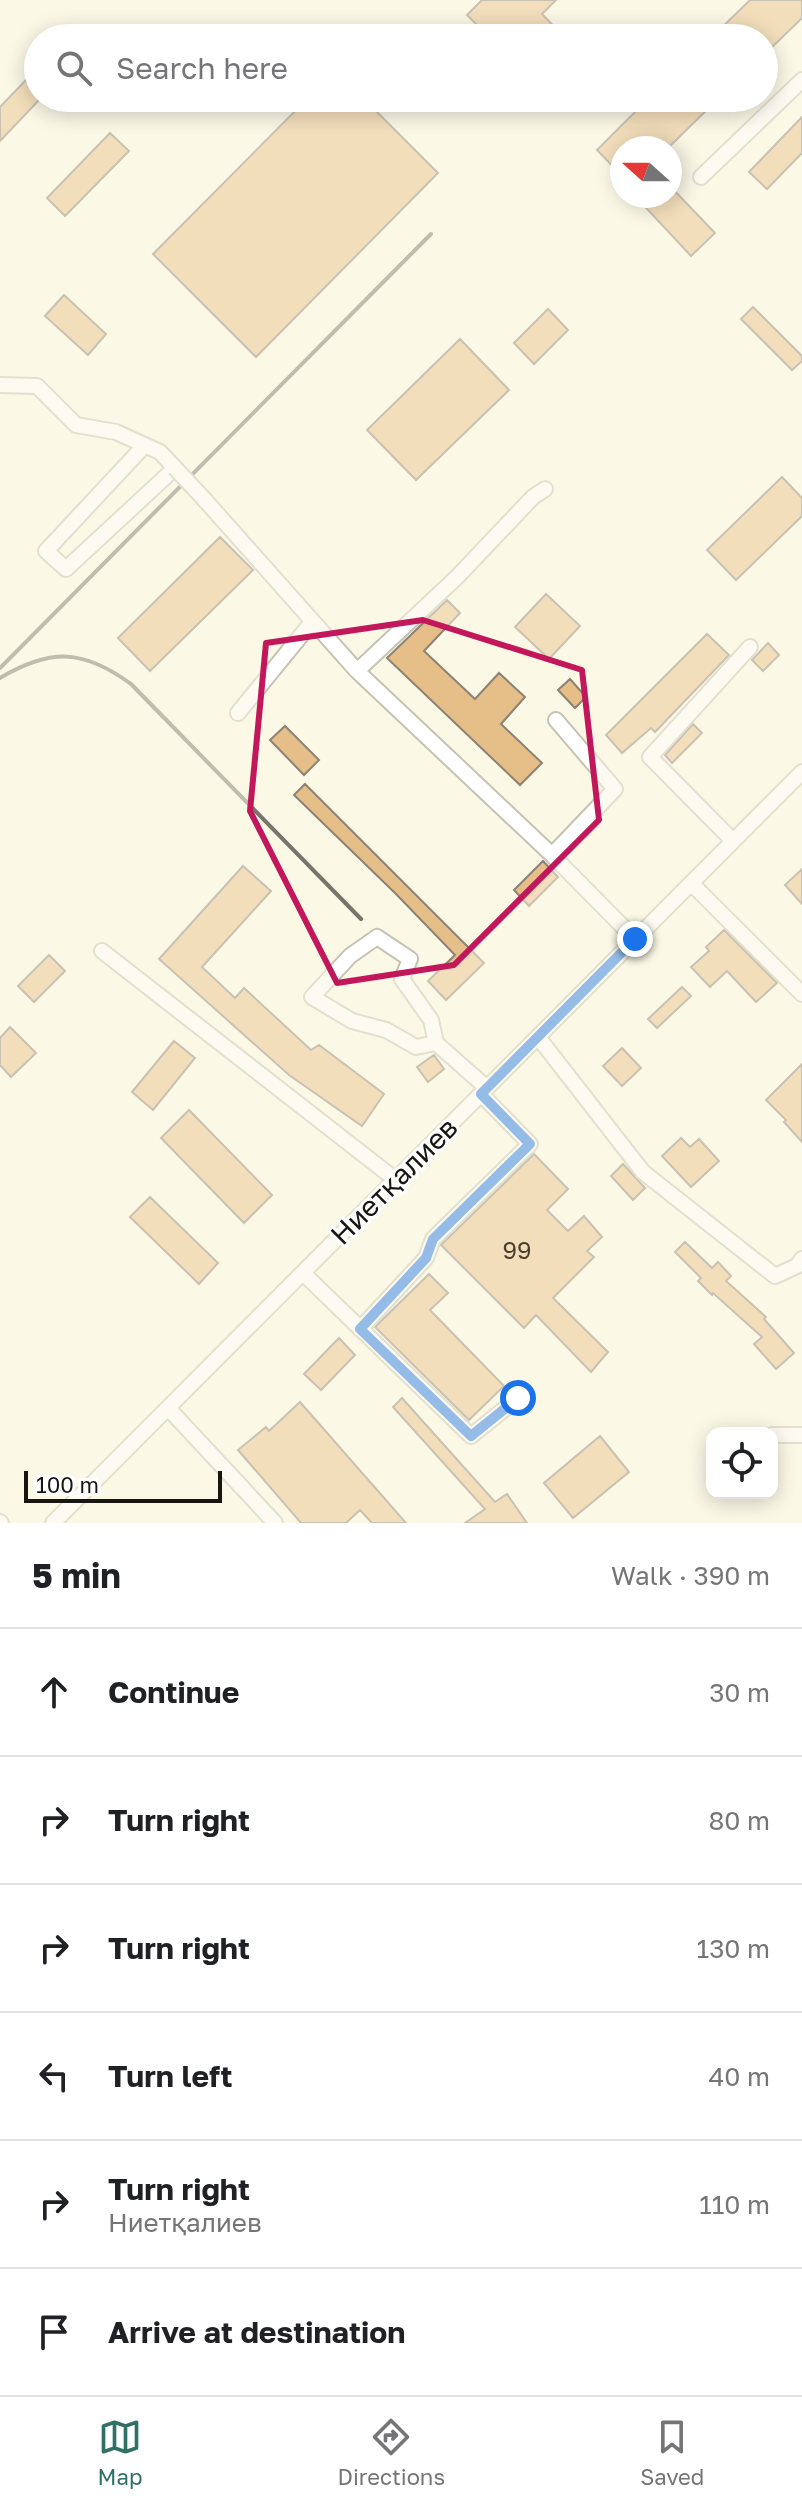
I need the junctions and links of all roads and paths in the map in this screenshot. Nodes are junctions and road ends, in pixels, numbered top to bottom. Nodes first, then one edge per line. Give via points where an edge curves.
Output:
1 (802, 80) edge
2 (778, 103) edge
3 (769, 112) edge
4 (701, 177) dead end
5 (0, 385) edge
6 (145, 445) junction
7 (175, 468) junction
8 (545, 489) dead end
9 (312, 622) junction
10 (750, 647) dead end
11 (357, 671) junction
12 (238, 713) dead end
13 (556, 720) dead end
14 (802, 772) edge
15 (733, 841) junction
16 (552, 855) junction
17 (691, 883) junction
18 (635, 939) junction
19 (102, 951) dead end
20 (802, 994) edge
21 (538, 1037) junction
22 (436, 1043) junction
23 (484, 1091) junction
24 (396, 1180) junction
25 (802, 1259) edge
26 (303, 1273) junction
27 (360, 1329) junction
28 (518, 1398) dead end
29 (168, 1408) junction
30 (778, 1435) edge
31 (802, 1435) edge
32 (53, 1523) edge
33 (275, 1523) edge

1 - 2 street
3 - 4 street
5 - 6 street via 37,386 76,425 116,432
6 - 7 street
6 - 7 street via 46,551 66,569
7 - 9 street, bridge
8 - 11 street
9 - 11 street
9 - 12 street
10 - 15 street via 650,757
11 - 16 street
13 - 16 street via 615,789
14 - 15 street, Ниетқалиев
15 - 17 street, Ниетқалиев
16 - 18 street
17 - 18 street, Ниетқалиев
17 - 20 street
18 - 21 street, Ниетқалиев
19 - 24 street
21 - 23 street, Ниетқалиев
21 - 25 street via 643,1172 775,1276
22 - 22 street via 431,1020 402,979 410,959 377,937 350,956 312,997 352,1021 386,1030 416,1047
22 - 23 street
23 - 24 street, Ниетқалиев
23 - 27 street via 530,1144 433,1239 426,1258
24 - 26 street, Ниетқалиев
26 - 27 street
26 - 29 street, Ниетқалиев
27 - 28 street via 471,1436
29 - 32 street, Ниетқалиев
29 - 33 street
30 - 31 street

